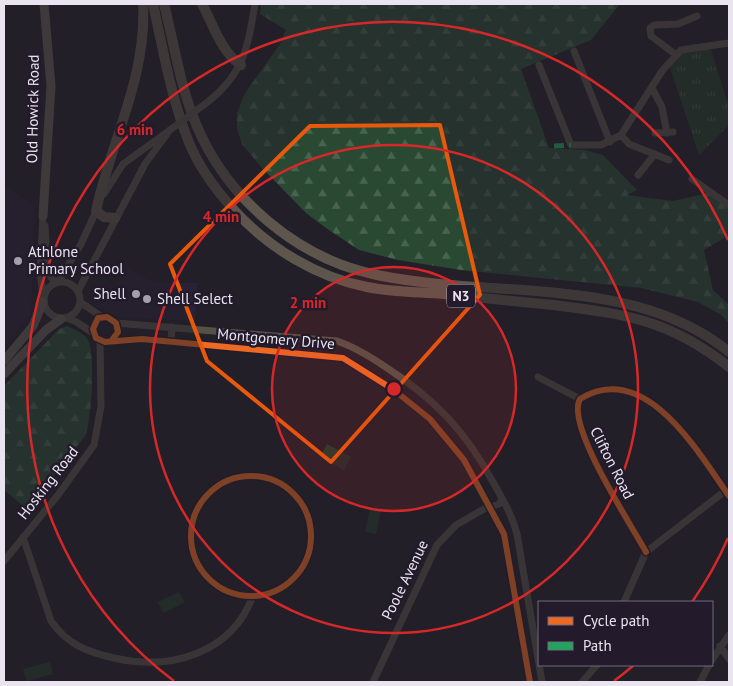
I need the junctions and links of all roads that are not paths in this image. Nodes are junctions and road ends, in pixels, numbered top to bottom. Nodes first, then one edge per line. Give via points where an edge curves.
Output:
1 (44, 4) edge
2 (143, 4) edge
3 (153, 4) edge
4 (164, 4) edge
5 (202, 4) edge
6 (255, 4) edge
7 (697, 16) dead end
8 (729, 43) edge
9 (574, 51) dead end
10 (676, 54) junction
11 (241, 65) junction
12 (538, 65) dead end
13 (652, 88) junction
14 (170, 130) junction
15 (656, 133) dead end
16 (622, 134) junction
17 (610, 142) junction
18 (655, 154) junction
19 (669, 160) dead end
20 (638, 175) dead end
21 (692, 179) dead end
22 (729, 205) edge
23 (96, 211) junction
24 (43, 216) junction
25 (115, 218) junction
26 (57, 282) junction
27 (78, 291) junction
28 (43, 300) junction
29 (80, 302) junction
30 (102, 317) junction
31 (63, 319) junction
32 (116, 323) junction
33 (172, 327) junction
34 (93, 333) junction
35 (111, 340) junction
36 (100, 341) junction
37 (171, 342) junction
38 (729, 352) edge
39 (101, 355) junction
40 (4, 361) edge
41 (729, 367) edge
42 (4, 374) edge
43 (401, 376) junction
44 (538, 377) dead end
45 (411, 383) junction
46 (394, 390) junction
47 (402, 396) junction
48 (580, 399) junction
49 (727, 493) edge
50 (501, 497) junction
51 (487, 506) junction
52 (23, 537) junction
53 (646, 552) junction
54 (4, 561) edge
55 (253, 596) junction
56 (624, 601) edge
57 (530, 614) junction
58 (519, 617) junction
59 (532, 623) junction
60 (520, 625) junction
61 (729, 635) edge
62 (720, 646) junction
63 (538, 658) edge
64 (713, 658) edge
65 (729, 659) edge
66 (539, 666) edge
67 (596, 666) edge
68 (708, 666) edge
69 (373, 682) edge
70 (530, 682) edge
71 (542, 682) edge
72 (582, 682) edge
73 (700, 682) edge

1 - 24 main road, Old Howick Road via 51,86
2 - 23 highway via 138,68
3 - 41 highway, N3 via 177,107 198,161 213,185 246,223 281,250 321,273 366,287 576,308 645,320 671,329
4 - 38 highway, N3 via 188,102 206,144 219,168 252,207 290,238 332,260 377,275 578,295 630,304 694,327
5 - 11 highway via 222,43
6 - 11 street
7 - 10 street via 678,24 650,28 651,36
8 - 10 street via 698,46
9 - 17 street
10 - 13 street
11 - 14 street, bridge via 229,84
12 - 17 street via 571,145
13 - 15 street via 670,132
13 - 16 street
14 - 23 street via 123,164
14 - 25 street via 145,164
16 - 17 street
16 - 18 street via 629,144
18 - 19 street
18 - 20 street
21 - 22 street
23 - 25 highway via 104,217
23 - 26 street via 81,244
24 - 26 street, Old Howick Road via 48,272
24 - 28 street, Old Howick Road via 40,271
25 - 27 street
26 - 27 street via 70,284
26 - 28 street via 47,289
27 - 29 street
28 - 31 street via 51,315
28 - 40 main road via 33,326
29 - 30 street
29 - 31 street via 76,312
30 - 32 street via 111,318
30 - 34 street via 93,325
31 - 34 street via 75,321
31 - 42 main road via 46,330
32 - 33 street, Montgomery Drive
32 - 35 street via 118,332
33 - 37 street
33 - 43 street, Montgomery Drive via 337,341
34 - 36 street
35 - 36 street
35 - 37 street, Montgomery Drive
35 - 39 street, Hosking Road
36 - 39 street, Hosking Road
37 - 46 street, Montgomery Drive via 343,358
39 - 52 street, Hosking Road via 101,406 94,445
43 - 45 street, Montgomery Drive
43 - 46 street
44 - 48 street
45 - 47 street
45 - 50 street, Montgomery Drive via 463,433
46 - 47 street, Montgomery Drive
47 - 51 street, Montgomery Drive via 430,419 458,451
48 - 49 street via 600,390 612,389 637,394 649,401 666,414
48 - 53 street, Clifton Road via 576,412 583,439
49 - 53 street
50 - 51 street, Poole Avenue via 492,496
50 - 57 street, Montgomery Drive via 517,534
51 - 58 street, Montgomery Drive via 500,524 507,543
51 - 69 street, Poole Avenue via 456,525 436,545
52 - 54 street, Hosking Road
52 - 55 street via 51,621 78,647 106,656 146,663 192,657 235,628 247,612
53 - 56 street
55 - 55 street via 228,592 207,578 190,544 190,532 198,509 209,494 221,485 243,477 267,478 289,489 299,499 311,533 310,552 297,575 277,590
57 - 58 street
57 - 59 street, Montgomery Drive
58 - 60 street, Montgomery Drive
59 - 60 street
59 - 63 street, Montgomery Drive
60 - 70 street, Montgomery Drive
61 - 62 street
62 - 64 street
62 - 65 street
66 - 71 street, Montgomery Drive
67 - 72 street
68 - 73 street

